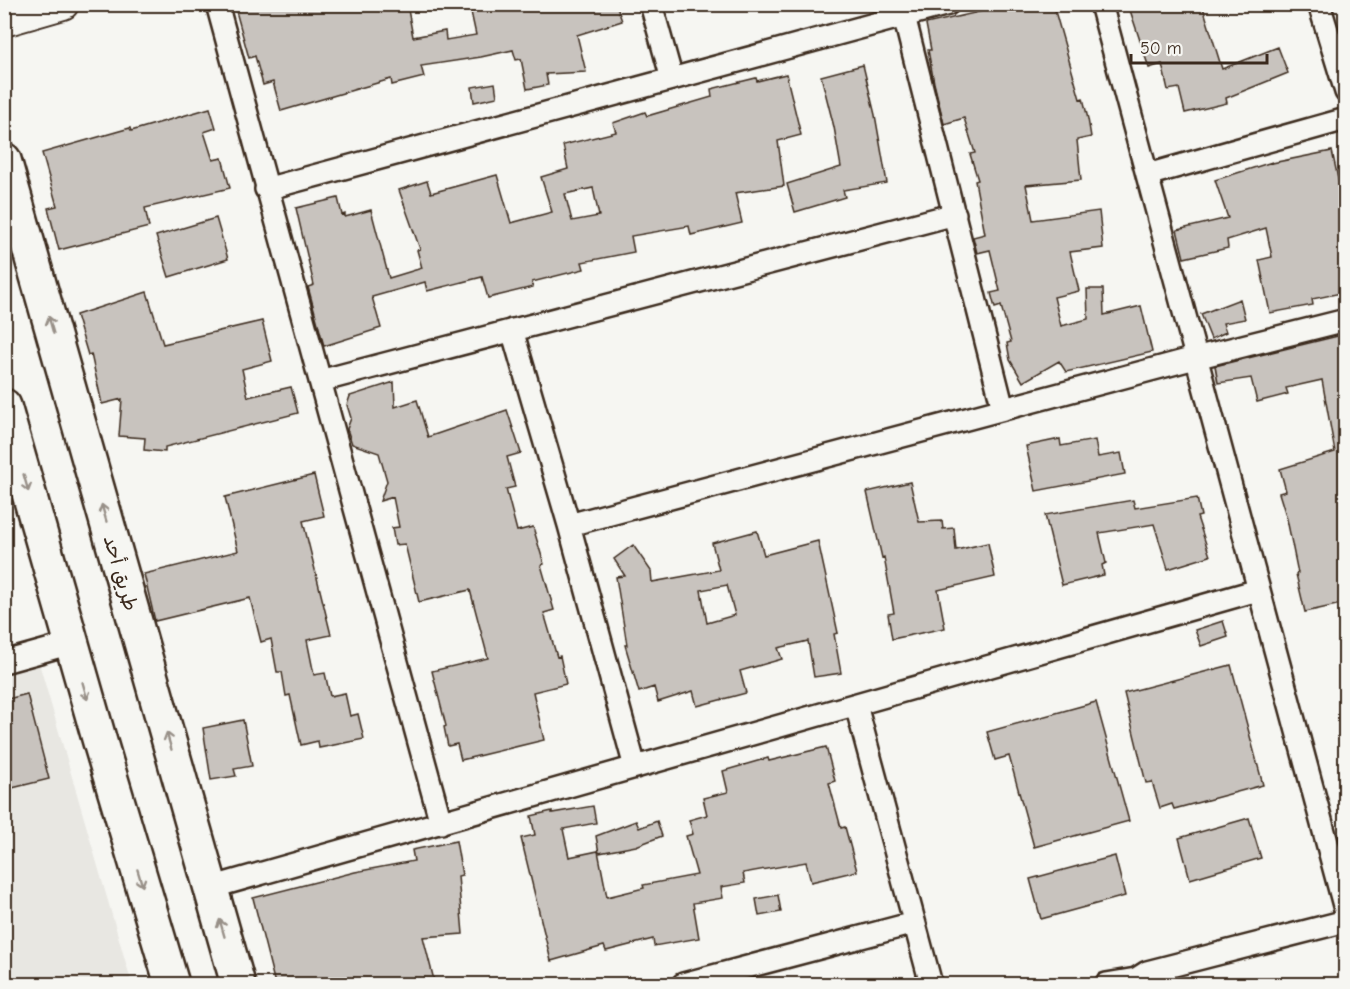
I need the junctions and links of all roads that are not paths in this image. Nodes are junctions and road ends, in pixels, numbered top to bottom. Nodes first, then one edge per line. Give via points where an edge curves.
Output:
1 (63, 4) edge
2 (217, 4) edge
3 (651, 4) edge
4 (948, 4) edge
5 (1101, 4) edge
6 (1319, 4) edge
7 (904, 16) junction
8 (4, 21) edge
9 (672, 79) junction
10 (1346, 92) edge
11 (1346, 119) edge
12 (4, 160) edge
13 (1147, 175) junction
14 (266, 189) junction
15 (955, 214) junction
16 (1346, 320) edge
17 (512, 330) junction
18 (1195, 358) junction
19 (320, 381) junction
20 (4, 406) edge
21 (1004, 409) junction
22 (569, 525) junction
23 (1258, 590) junction
24 (72, 643) junction
25 (4, 662) edge
26 (856, 705) junction
27 (635, 768) junction
28 (441, 823) junction
29 (210, 888) junction
30 (1346, 913) edge
31 (1346, 921) edge
32 (914, 923) junction
33 (706, 981) edge
34 (1137, 982) edge
35 (172, 984) edge
36 (238, 984) edge
37 (683, 984) edge
38 (931, 984) edge
39 (1106, 984) edge

1 - 8 street
2 - 14 street
3 - 9 street
4 - 7 street
5 - 13 street
6 - 10 street
7 - 9 street
7 - 15 street
9 - 14 street
11 - 13 street
29 -> 12 main road, طريق أحد
13 - 18 street
14 - 19 street
15 - 17 street
15 - 21 street
16 - 18 street
17 - 19 street
17 - 22 street
18 - 21 street
18 - 23 street
19 - 28 street
20 -> 24 main road
21 - 22 street
22 - 27 street
23 - 26 street
23 - 30 street
24 - 25 street
24 -> 35 main road
26 - 27 street
26 - 32 street
27 - 28 street
28 - 29 street
36 -> 29 main road, طريق أحد
31 - 34 street via 1147,972
32 - 33 street
32 - 38 street
33 - 37 street
34 - 39 street

